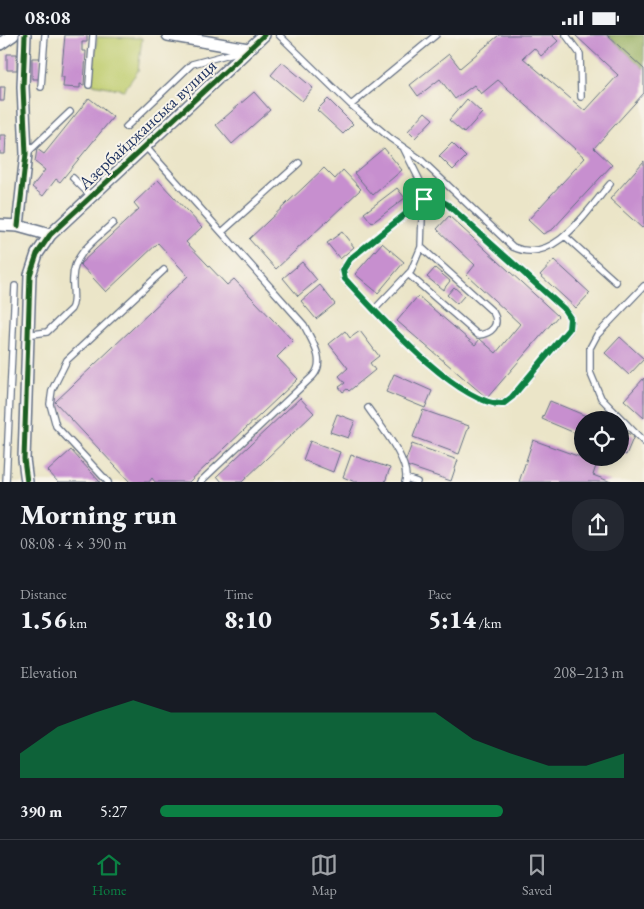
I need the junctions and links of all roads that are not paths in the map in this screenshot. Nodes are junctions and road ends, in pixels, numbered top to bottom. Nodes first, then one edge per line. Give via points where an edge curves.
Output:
1 (12, 35) edge
2 (25, 35) edge
3 (45, 35) edge
4 (93, 35) edge
5 (168, 35) edge
6 (264, 35) edge
7 (278, 35) edge
8 (436, 35) edge
9 (566, 35) edge
10 (0, 44) edge
11 (248, 49) junction
12 (88, 85) dead end
13 (42, 87) dead end
14 (581, 97) dead end
15 (350, 105) junction
16 (70, 111) dead end
17 (126, 127) dead end
18 (144, 145) junction
19 (403, 147) junction
20 (26, 154) junction
21 (299, 163) dead end
22 (73, 178) dead end
23 (610, 184) dead end
24 (91, 196) junction
25 (424, 199) junction
26 (113, 223) dead end
27 (0, 225) edge
28 (18, 226) junction
29 (222, 232) junction
30 (50, 235) junction
31 (565, 236) junction
32 (421, 247) junction
33 (164, 271) dead end
34 (408, 274) junction
35 (616, 282) dead end
36 (14, 285) dead end
37 (644, 286) edge
38 (374, 310) junction
39 (26, 335) junction
40 (368, 408) dead end
41 (644, 442) edge
42 (405, 480) edge
43 (6, 481) edge
44 (27, 481) edge
45 (108, 481) edge
46 (200, 481) edge
47 (417, 481) edge

1 - 10 street
2 - 20 street
3 - 13 lane
4 - 12 lane
5 - 11 street
6 - 11 street, Азербайджанська вулиця
7 - 15 lane
8 - 15 lane
9 - 14 lane via 580,54
11 - 17 lane via 192,64
11 - 18 street, Азербайджанська вулиця
15 - 19 lane
16 - 20 lane
18 - 24 street, Азербайджанська вулиця
18 - 29 lane
19 - 25 lane via 423,187
19 - 31 lane via 420,159 513,247 524,252 536,251
20 - 28 street
21 - 29 lane
22 - 24 lane
23 - 31 lane
24 - 30 street, Азербайджанська вулиця
25 - 32 lane
25 - 38 lane via 345,265 345,279
25 - 38 lane via 438,199 447,204 564,309 570,318 569,329 512,397 503,404 494,404 465,392 401,339
26 - 39 lane via 75,263 72,279 74,305 71,309 47,332
27 - 28 street
28 - 30 street
29 - 46 lane via 304,325 319,363 313,376
30 - 39 street, Азербайджанська вулиця via 37,254 30,275
31 - 35 lane
32 - 34 lane
32 - 34 lane via 494,312 496,325 490,332 478,335
33 - 45 lane via 67,360 52,390 50,404 56,426
34 - 38 lane
36 - 43 lane
37 - 41 lane via 597,335 590,347 590,373 601,398
39 - 44 street, Азербайджанська вулиця via 24,459
40 - 42 lane via 402,458
42 - 47 lane

